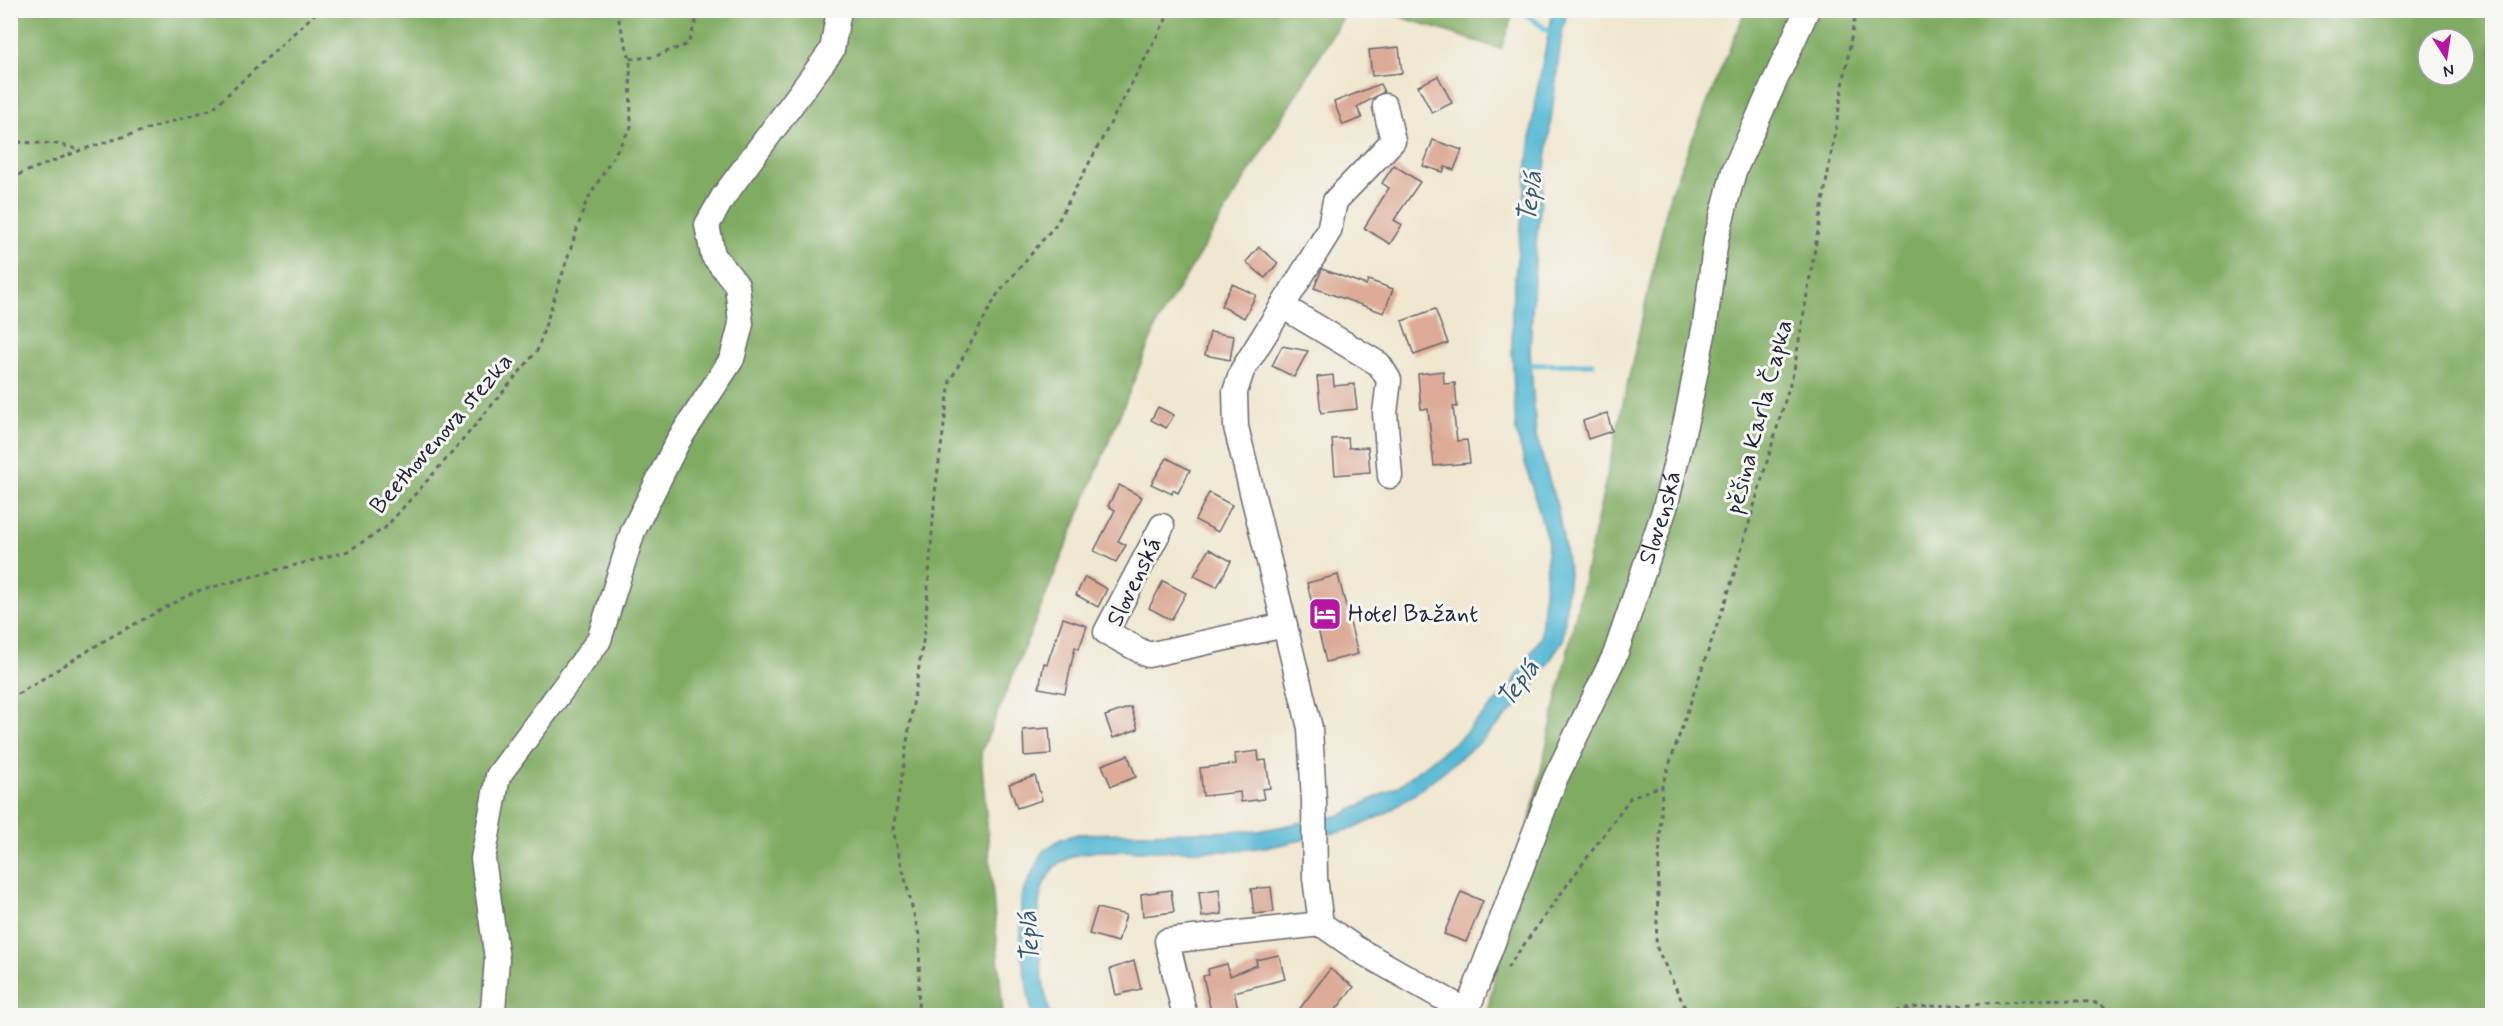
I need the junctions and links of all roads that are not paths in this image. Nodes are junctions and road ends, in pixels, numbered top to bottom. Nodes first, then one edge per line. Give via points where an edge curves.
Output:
1 (839, 10) edge
2 (1807, 10) edge
3 (1385, 106) dead end
4 (1282, 306) junction
5 (1390, 476) dead end
6 (1162, 526) dead end
7 (1285, 625) junction
8 (1321, 924) junction
9 (1465, 1013) edge
10 (489, 1016) edge
11 (1185, 1016) edge

1 - 10 street via 832,50 723,197 707,225 713,255 737,285 741,324 732,359 678,441 633,531 599,640 498,777 483,859 497,959 493,1010
2 - 9 street, Slovenská via 1734,171 1716,239 1687,416 1665,508 1615,655 1555,779
3 - 4 street via 1393,141 1335,201 1329,231
4 - 5 street via 1379,364 1389,380 1385,413
4 - 7 street via 1242,371 1235,392 1236,427
6 - 7 street, Slovenská via 1106,632 1148,655
7 - 8 street via 1310,728 1315,878
8 - 9 street, Slovenská
8 - 11 street via 1167,941

